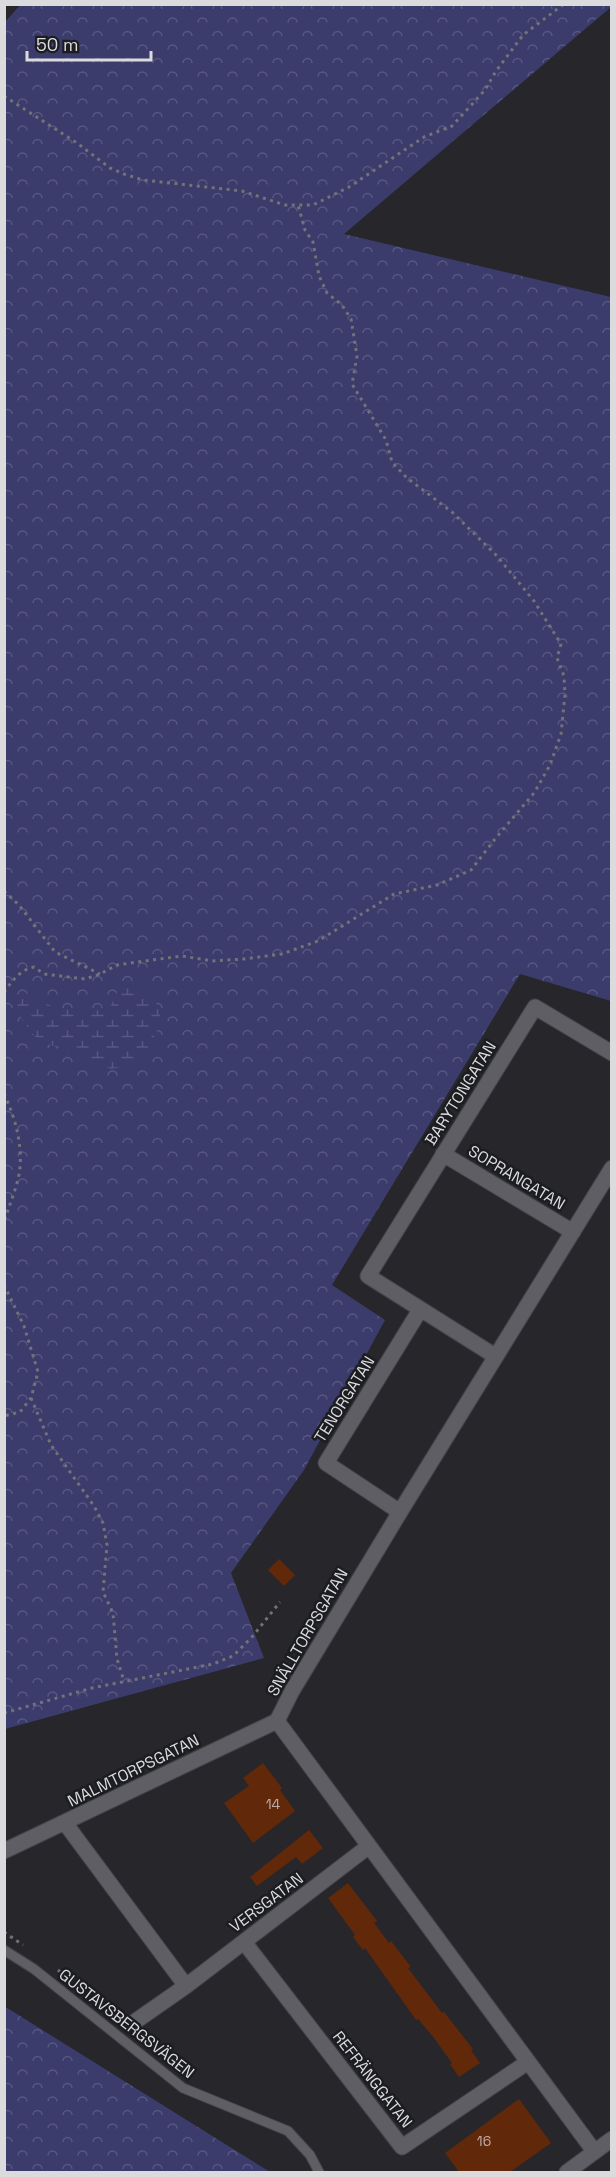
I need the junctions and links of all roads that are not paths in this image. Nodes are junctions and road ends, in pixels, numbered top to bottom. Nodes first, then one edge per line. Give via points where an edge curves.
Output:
1 (612, 1053) edge
2 (443, 1154) junction
3 (612, 1168) edge
4 (573, 1232) junction
5 (420, 1310) junction
6 (495, 1356) junction
7 (399, 1512) junction
8 (277, 1721) junction
9 (65, 1823) junction
10 (369, 1846) junction
11 (4, 1851) edge
12 (244, 1942) junction
13 (4, 1950) edge
14 (186, 1986) junction
15 (130, 2025) dead end
16 (528, 2062) junction
17 (612, 2139) edge
18 (594, 2151) junction
19 (319, 2172) edge
20 (567, 2172) edge

1 - 2 street, BARYTONGATAN via 535,1007
2 - 4 street, SOPRANGATAN
2 - 5 street, BARYTONGATAN via 368,1276
3 - 4 street, SNÄLLTORPSGATAN
4 - 6 street, SNÄLLTORPSGATAN
5 - 6 street
5 - 7 street, TENORGATAN via 326,1463
6 - 7 street, SNÄLLTORPSGATAN
7 - 8 street, SNÄLLTORPSGATAN
8 - 9 street, MALMTORPSGATAN
8 - 10 street, SNÄLLTORPSGATAN
9 - 11 street, MALMTORPSGATAN
9 - 14 street
10 - 12 street, VERSGATAN
10 - 16 street, SNÄLLTORPSGATAN
12 - 14 street, VERSGATAN
12 - 16 street, REFRÄNGGATAN via 402,2146
13 - 19 lane, GUSTAVSBERGSVÄGEN via 34,1969 183,2088 288,2131 310,2155
14 - 15 street, VERSGATAN
16 - 18 street, SNÄLLTORPSGATAN
17 - 18 street
18 - 20 street

